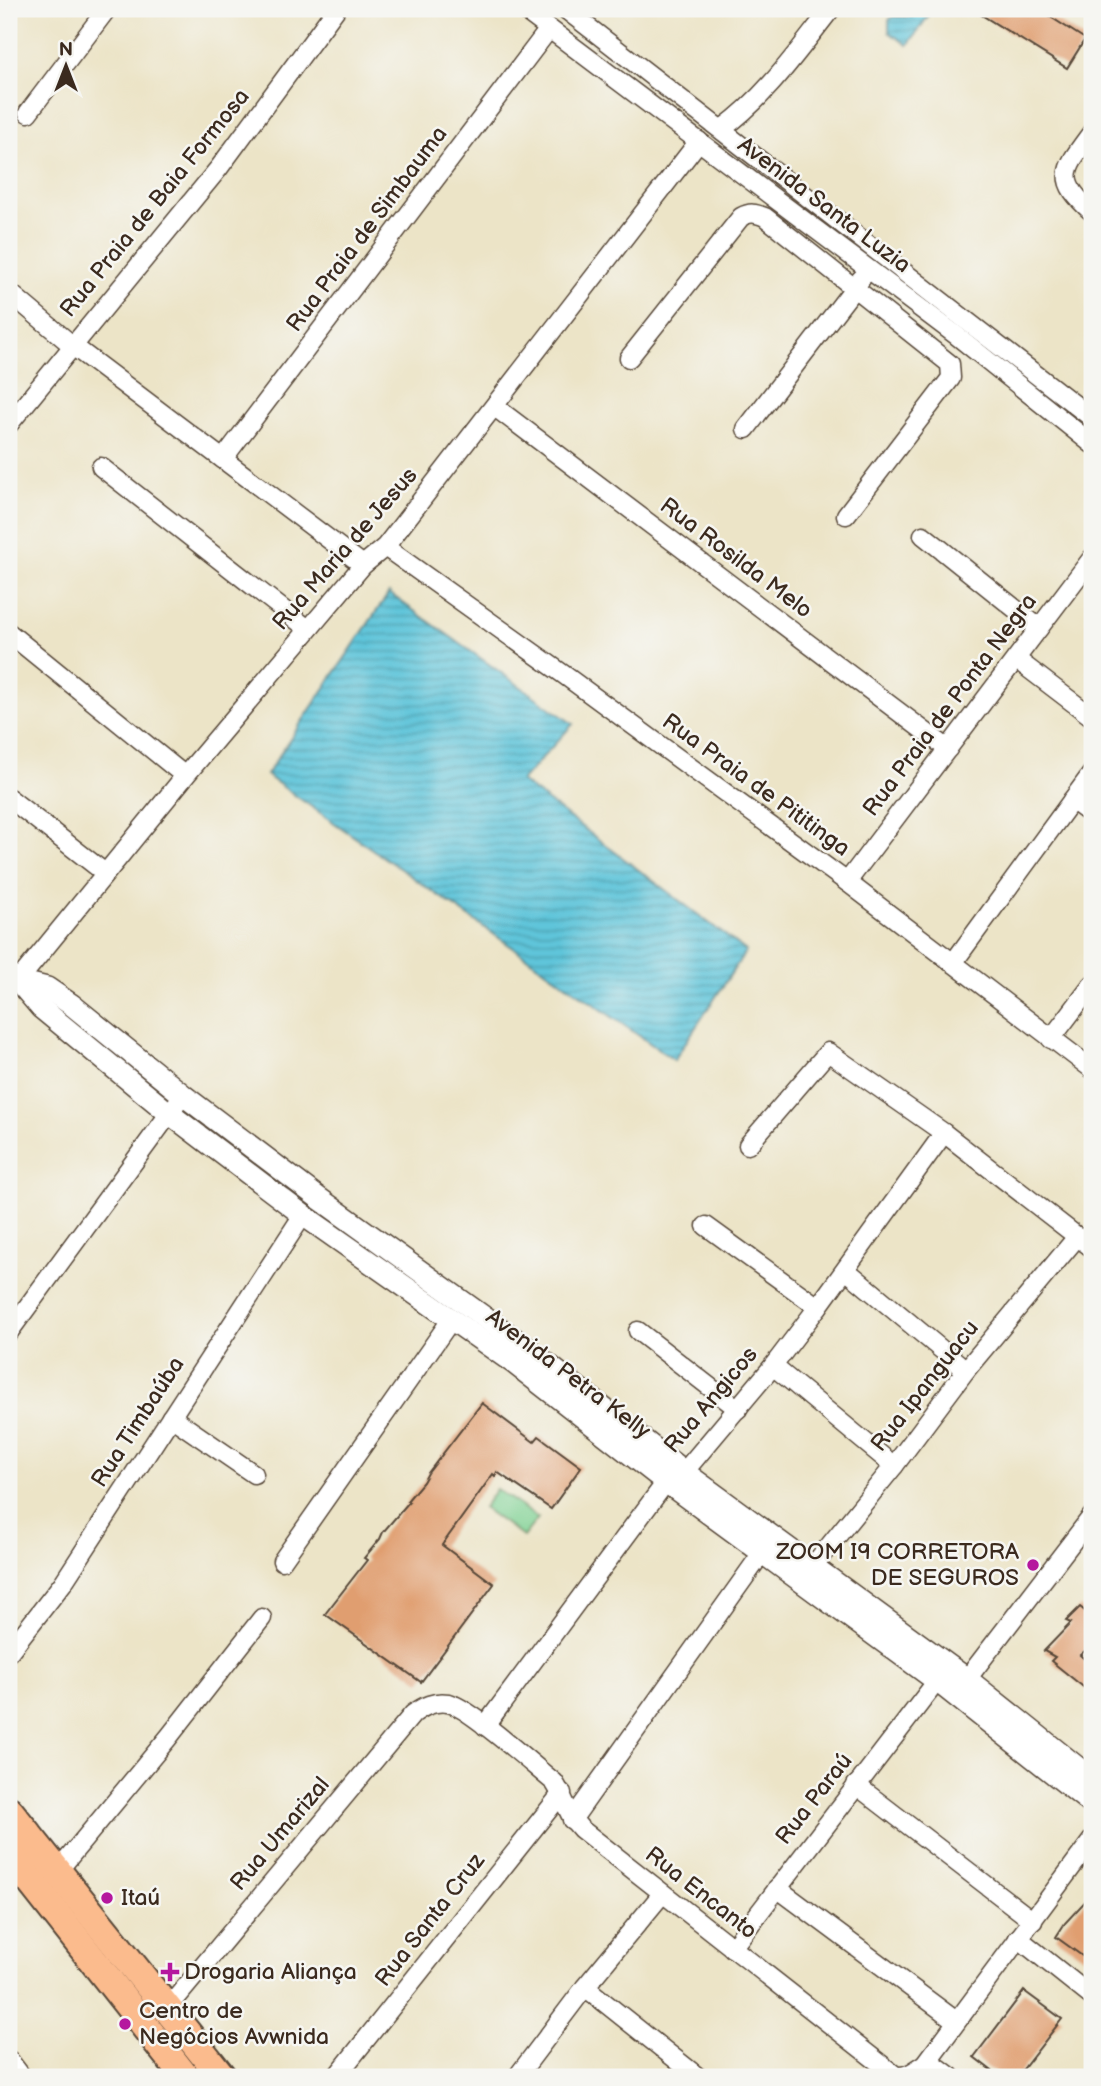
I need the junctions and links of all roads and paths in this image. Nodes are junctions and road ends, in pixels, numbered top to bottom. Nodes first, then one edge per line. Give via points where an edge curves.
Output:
1 (107, 9) edge
2 (336, 9) edge
3 (523, 9) edge
4 (565, 9) edge
5 (831, 9) edge
6 (549, 29) junction
7 (28, 113) dead end
8 (722, 129) junction
9 (1088, 138) edge
10 (698, 141) junction
11 (1092, 212) edge
12 (868, 270) junction
13 (855, 287) junction
14 (9, 292) edge
15 (72, 346) junction
16 (629, 358) dead end
17 (495, 407) junction
18 (1092, 418) edge
19 (9, 424) edge
20 (746, 429) dead end
21 (1092, 444) edge
22 (223, 459) junction
23 (101, 467) dead end
24 (846, 515) dead end
25 (923, 536) dead end
26 (385, 547) junction
27 (1092, 558) edge
28 (363, 565) junction
29 (1040, 628) junction
30 (308, 629) junction
31 (9, 634) edge
32 (1016, 659) junction
33 (1092, 717) edge
34 (948, 749) junction
35 (1092, 773) edge
36 (185, 776) junction
37 (9, 798) edge
38 (1072, 800) junction
39 (1092, 815) edge
40 (105, 873) junction
41 (847, 882) junction
42 (954, 963) junction
43 (13, 978) edge
44 (1092, 985) edge
45 (1051, 1039) junction
46 (1092, 1069) edge
47 (183, 1095) junction
48 (170, 1114) junction
49 (944, 1133) junction
50 (748, 1145) dead end
51 (303, 1215) junction
52 (706, 1226) dead end
53 (1077, 1237) junction
54 (1092, 1248) edge
55 (846, 1270) junction
56 (818, 1307) junction
57 (452, 1320) junction
58 (638, 1331) dead end
59 (9, 1332) edge
60 (773, 1366) junction
61 (966, 1370) junction
62 (738, 1409) junction
63 (171, 1417) junction
64 (894, 1466) junction
65 (254, 1474) dead end
66 (675, 1477) junction
67 (1092, 1516) edge
68 (762, 1553) junction
69 (282, 1561) dead end
70 (812, 1567) junction
71 (262, 1618) dead end
72 (9, 1652) edge
73 (967, 1679) junction
74 (937, 1681) junction
75 (438, 1703) joint
76 (485, 1726) junction
77 (1092, 1779) edge
78 (856, 1785) junction
79 (562, 1793) junction
80 (1092, 1804) edge
81 (9, 1811) edge
82 (572, 1820) junction
83 (1092, 1840) edge
84 (9, 1854) edge
85 (57, 1872) junction
86 (777, 1888) junction
87 (663, 1894) junction
88 (1033, 1921) junction
89 (1018, 1938) junction
90 (732, 1948) junction
91 (585, 1987) junction
92 (1092, 1997) edge
93 (167, 2008) junction
94 (956, 2021) junction
95 (9, 2060) edge
96 (926, 2063) junction
97 (22, 2077) edge
98 (186, 2077) edge
99 (222, 2077) edge
100 (336, 2077) edge
101 (517, 2077) edge
102 (698, 2077) edge
103 (951, 2077) edge

1 - 7 street
2 - 15 street, Rua Praia de Baia Formosa via 219,168
3 - 6 street, Avenida Santa Luzia
4 - 8 street, Avenida Santa Luzia
5 - 8 street via 775,82
6 - 10 street, Avenida Santa Luzia
6 - 22 street, Rua Praia de Simbauma
8 - 18 street, Avenida Santa Luzia
9 - 11 street via 1066,179
10 - 12 street, Avenida Santa Luzia
10 - 17 street, Rua Maria de Jesus
12 - 13 street
12 - 21 street, Avenida Santa Luzia
13 - 16 street via 765,217 748,213
13 - 20 street
13 - 24 street via 946,359 951,378
14 - 15 street
15 - 19 street, Rua Praia de Baia Formosa
15 - 22 street
17 - 26 street, Rua Maria de Jesus
17 - 34 street, Rua Rosilda Melo
22 - 28 street
23 - 30 street
25 - 29 street
26 - 28 street, Rua Maria de Jesus
26 - 41 street, Rua Praia de Pititinga
27 - 29 street, Rua Praia de Ponta Negra
28 - 30 street, Rua Maria de Jesus
29 - 32 street, Rua Praia de Ponta Negra
30 - 36 street, Rua Maria de Jesus
31 - 36 street
32 - 33 street
32 - 34 street, Rua Praia de Ponta Negra
34 - 41 street, Rua Praia de Ponta Negra
35 - 38 street
36 - 40 street, Rua Maria de Jesus
37 - 40 street
38 - 39 street
38 - 42 street
40 - 43 street, Rua Maria de Jesus
41 - 42 street, Rua Praia de Pititinga
42 - 45 street, Rua Praia de Pititinga
43 - 47 street, Avenida Petra Kelly via 47,988 72,1005
43 - 48 street, Avenida Petra Kelly via 41,1009
44 - 45 street
45 - 46 street, Rua Praia de Pititinga
47 - 48 street
47 - 66 street, Avenida Petra Kelly via 527,1348
48 - 51 street, Avenida Petra Kelly
48 - 59 street
49 - 50 street via 828,1052
49 - 53 street
49 - 55 street, Rua Angicos
51 - 57 street, Avenida Petra Kelly
51 - 63 street, Rua Timbaúba
52 - 56 street
53 - 54 street
53 - 61 street, Rua Ipanguacu
55 - 56 street, Rua Angicos
55 - 61 street
56 - 60 street, Rua Angicos
57 - 66 street, Avenida Petra Kelly
57 - 69 street
58 - 62 street
60 - 62 street, Rua Angicos
60 - 64 street
61 - 64 street, Rua Ipanguacu
62 - 66 street, Rua Angicos
63 - 65 street
63 - 72 street, Rua Timbaúba via 63,1583
64 - 70 street, Rua Ipanguacu
66 - 68 street, Avenida Petra Kelly
66 - 70 street, Avenida Petra Kelly
66 - 76 street, Rua Angicos
67 - 73 street
68 - 74 street, Avenida Petra Kelly
68 - 82 street
70 - 73 street, Avenida Petra Kelly
71 - 85 street
73 - 77 street, Avenida Petra Kelly
74 - 78 street, Rua Paraú
74 - 80 street, Avenida Petra Kelly
75 - 76 street, Rua Encanto via 451,1703
75 - 93 street, Rua Umarizal via 413,1714
76 - 79 street, Rua Encanto
78 - 86 street, Rua Paraú
78 - 88 street
79 - 82 street, Rua Encanto
79 - 100 street, Rua Santa Cruz
81 - 85 main road
82 - 87 street, Rua Encanto
83 - 88 street
84 - 98 main road
85 - 93 main road
86 - 90 street, Rua Paraú
86 - 94 street
87 - 90 street, Rua Encanto
87 - 91 street
88 - 89 street
89 - 92 street
89 - 94 street
90 - 96 street, Rua Encanto via 896,2076 918,2071
91 - 101 street
91 - 102 street
93 - 99 main road
94 - 96 street
95 - 97 street
96 - 103 street via 935,2064

